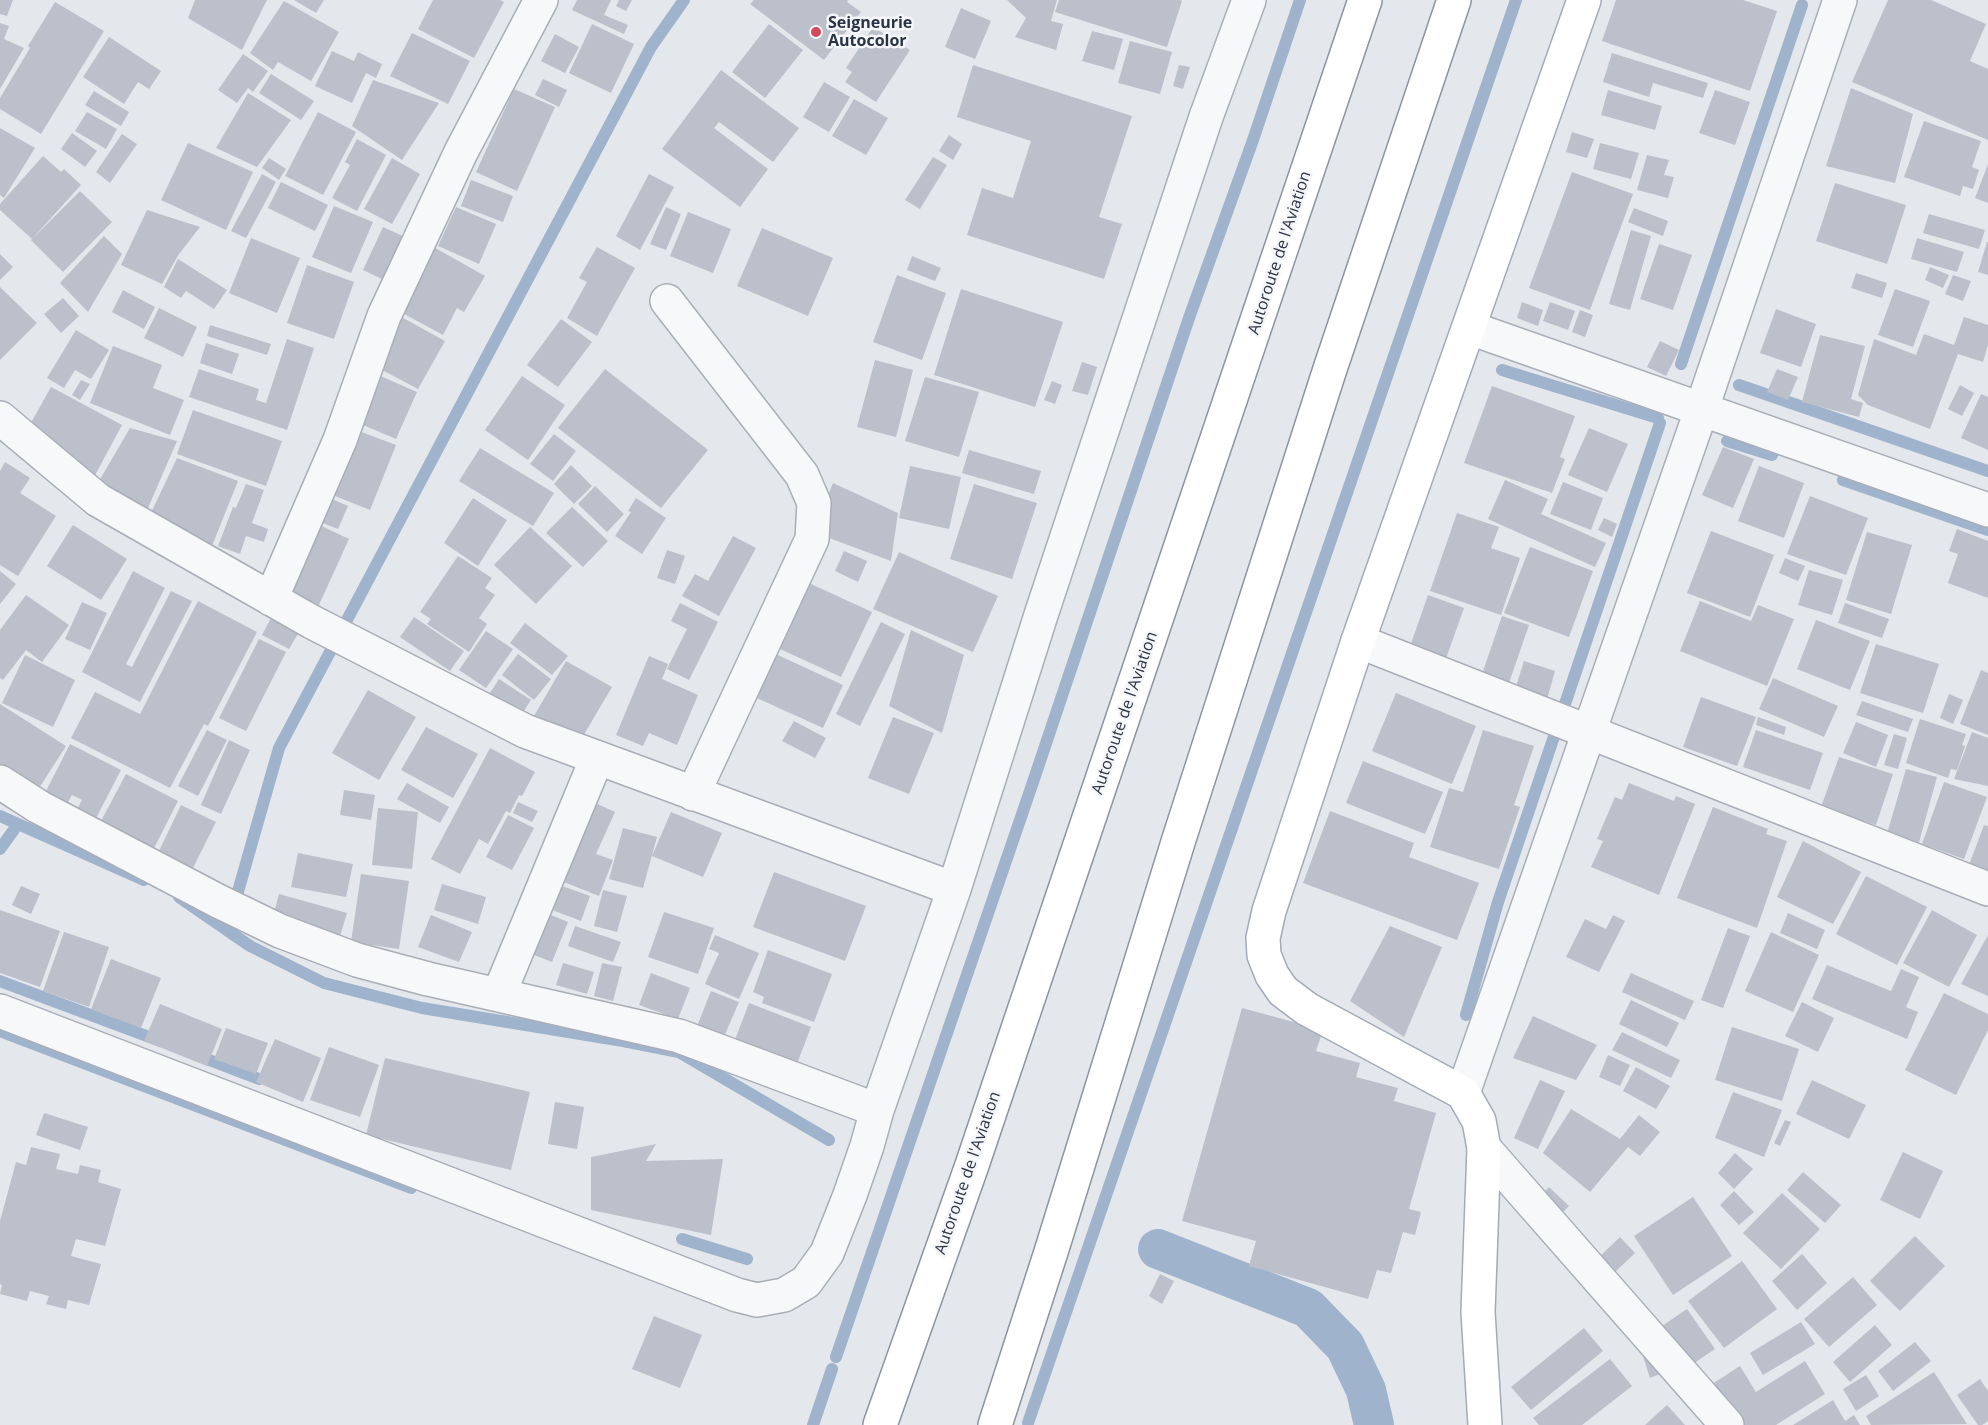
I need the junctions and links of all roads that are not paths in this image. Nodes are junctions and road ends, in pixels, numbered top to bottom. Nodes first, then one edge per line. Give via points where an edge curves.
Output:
1 (541, 0) edge
2 (1249, 0) edge
3 (1365, 0) edge
4 (1454, 0) edge
5 (1584, 0) edge
6 (1840, 0) edge
7 (667, 301) dead end
8 (1470, 327) junction
9 (1702, 408) junction
10 (0, 418) edge
11 (1988, 510) edge
12 (271, 599) junction
13 (1358, 641) junction
14 (1588, 731) junction
15 (597, 758) junction
16 (0, 782) edge
17 (693, 794) junction
18 (1988, 888) edge
19 (954, 889) junction
20 (499, 994) junction
21 (0, 1011) edge
22 (1463, 1094) junction
23 (877, 1110) junction
24 (1484, 1148) junction
25 (880, 1425) edge
26 (995, 1425) edge
27 (1485, 1425) edge
28 (1727, 1425) edge

1 - 12 street via 461,152 384,316 340,440
2 - 19 street via 1206,117
3 - 25 main road, Autoroute de l'Aviation via 975,1157
4 - 26 main road via 1329,372
5 - 8 main road
6 - 9 street
7 - 17 street via 802,474 814,503 812,539
8 - 9 street
8 - 13 main road
9 - 11 street
9 - 14 street
10 - 12 street via 98,500
12 - 15 street via 525,731
13 - 14 street
13 - 22 main road via 1269,910 1264,955 1283,991 1307,1009
14 - 18 street
14 - 22 street
15 - 17 street
15 - 20 street
16 - 20 street via 39,807 280,931 357,960
17 - 19 street
19 - 23 street
20 - 23 street via 679,1036
21 - 23 street via 758,1300 784,1296 806,1282 826,1253 854,1186
22 - 24 main road via 1479,1121
24 - 27 main road via 1478,1312
24 - 28 street

